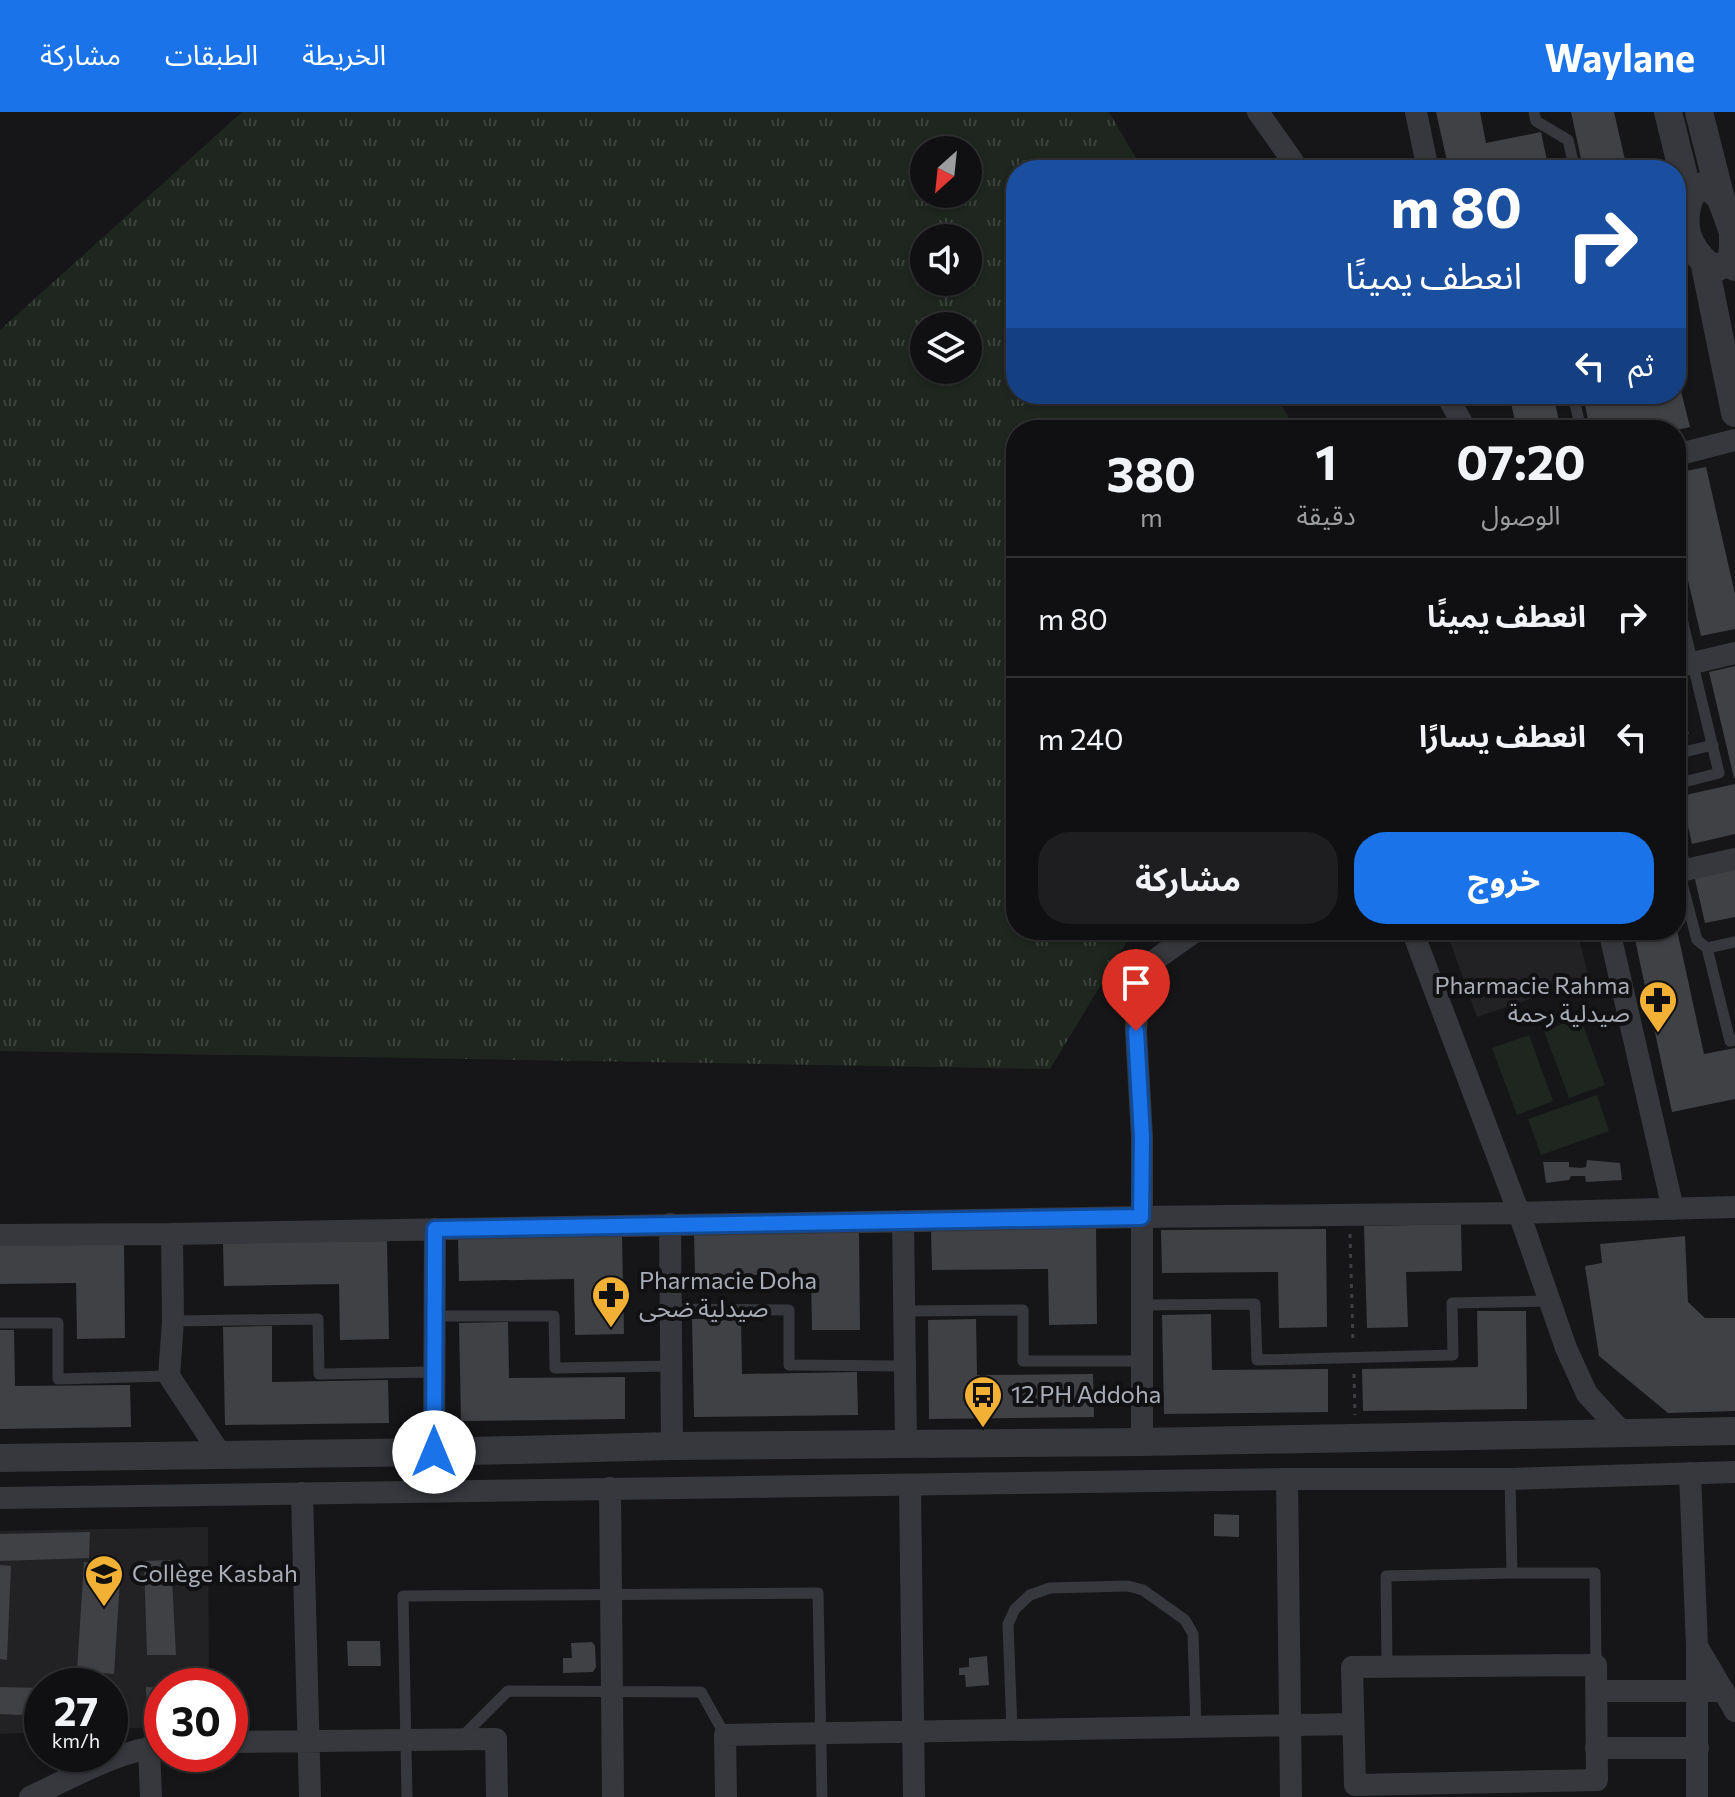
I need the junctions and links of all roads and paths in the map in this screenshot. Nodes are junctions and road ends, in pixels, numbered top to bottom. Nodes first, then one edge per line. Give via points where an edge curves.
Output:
1 (1258, 112) edge
2 (1416, 112) edge
3 (1534, 112) edge
4 (1668, 112) edge
5 (1699, 112) edge
6 (1292, 160) edge
7 (1426, 160) edge
8 (1573, 160) edge
9 (1677, 160) edge
10 (1686, 197) edge
11 (1726, 200) edge
12 (1686, 226) edge
13 (1734, 254) edge
14 (1704, 261) junction
15 (1735, 413) edge
16 (1735, 440) edge
17 (1686, 452) edge
18 (1735, 653) edge
19 (1686, 665) edge
20 (1686, 668) edge
21 (1713, 745) junction
22 (1686, 752) edge
23 (1686, 781) edge
24 (1735, 859) edge
25 (1686, 870) edge
26 (1686, 893) edge
27 (1183, 940) edge
28 (1416, 940) edge
29 (1611, 940) edge
30 (1735, 942) edge
31 (1707, 948) junction
32 (1735, 1040) edge
33 (1735, 1207) edge
34 (1673, 1209) junction
35 (1519, 1213) junction
36 (1350, 1215) junction
37 (1141, 1217) junction
38 (903, 1221) junction
39 (670, 1224) junction
40 (435, 1229) junction
41 (172, 1234) junction
42 (0, 1235) edge
43 (1550, 1301) junction
44 (1142, 1305) junction
45 (670, 1309) junction
46 (905, 1311) junction
47 (434, 1316) junction
48 (173, 1321) junction
49 (0, 1323) edge
50 (1353, 1358) junction
51 (1142, 1361) junction
52 (671, 1366) junction
53 (906, 1366) junction
54 (434, 1372) junction
55 (169, 1376) junction
56 (1735, 1431) edge
57 (1624, 1434) junction
58 (1355, 1438) junction
59 (1142, 1442) junction
60 (906, 1445) junction
61 (672, 1446) junction
62 (434, 1452) junction
63 (221, 1455) junction
64 (0, 1458) edge
65 (1735, 1472) edge
66 (1690, 1473) junction
67 (1287, 1479) junction
68 (1510, 1479) junction
69 (910, 1486) junction
70 (610, 1488) junction
71 (302, 1493) junction
72 (0, 1498) edge
73 (1512, 1573) junction
74 (612, 1594) junction
75 (1697, 1646) junction
76 (1596, 1665) junction
77 (1387, 1666) junction
78 (612, 1691) junction
79 (1597, 1691) junction
80 (1697, 1691) junction
81 (1724, 1691) junction
82 (1735, 1711) edge
83 (1353, 1724) junction
84 (1290, 1726) junction
85 (1196, 1728) junction
86 (1012, 1731) junction
87 (913, 1732) junction
88 (822, 1734) junction
89 (725, 1735) junction
90 (460, 1740) junction
91 (308, 1741) junction
92 (406, 1741) junction
93 (248, 1742) edge
94 (1596, 1748) junction
95 (1698, 1748) junction
96 (144, 1750) edge
97 (153, 1772) edge
98 (30, 1797) edge
99 (151, 1797) edge
100 (310, 1797) edge
101 (407, 1797) edge
102 (497, 1797) edge
103 (613, 1797) edge
104 (726, 1797) edge
105 (822, 1797) edge
106 (914, 1797) edge
107 (1291, 1797) edge
108 (1697, 1797) edge

1 - 6 street
2 - 7 street
3 - 8 lane via 1536,121 1568,140
4 - 9 street
5 - 11 street
10 - 11 street via 1705,187
11 - 13 street
12 - 14 street via 1690,243
13 - 14 street via 1716,267
14 - 15 street
16 - 17 street
18 - 19 street
20 - 21 lane
21 - 22 lane
21 - 23 lane via 1719,773
24 - 25 street
26 - 31 lane via 1697,940
27 - 37 street via 1148,967 1138,996
28 - 35 street
29 - 34 street
30 - 31 lane
31 - 32 lane via 1730,1041
33 - 34 street
34 - 35 street
35 - 36 street
35 - 43 street
36 - 37 street
36 - 50 path
37 - 38 street
37 - 44 street
38 - 39 street
38 - 46 street
39 - 40 street
39 - 45 street
40 - 41 street
40 - 47 street
41 - 42 street
41 - 48 street
43 - 50 lane via 1452,1303 1453,1355
43 - 57 street via 1587,1394
44 - 50 lane via 1255,1304 1257,1360
44 - 51 street
45 - 52 street
45 - 53 lane via 789,1310 789,1365
46 - 51 lane via 1023,1310 1023,1361
46 - 53 street
47 - 52 lane via 554,1316 555,1368
47 - 54 street
48 - 54 lane via 318,1319 319,1374
48 - 55 street
49 - 55 lane via 58,1323 58,1379
50 - 58 path
51 - 59 street
52 - 61 street
53 - 60 street
54 - 62 street
55 - 63 street
56 - 57 street
57 - 58 street
58 - 59 street
59 - 60 street
60 - 61 street
61 - 62 street
62 - 63 street
63 - 64 street
65 - 66 street
66 - 68 street
66 - 75 street
67 - 68 street
67 - 69 street
67 - 84 street
68 - 73 lane
69 - 70 street
69 - 87 street
70 - 71 street
70 - 74 street
71 - 72 street
71 - 91 street
73 - 76 lane via 1595,1573
73 - 77 lane via 1386,1576
74 - 78 street
74 - 88 lane via 818,1593
74 - 92 lane via 403,1596
75 - 80 street
75 - 81 street
76 - 77 street
76 - 79 street
77 - 83 street via 1352,1667
78 - 89 lane via 701,1692
78 - 90 lane via 508,1691
78 - 103 street
79 - 80 street
79 - 94 street
80 - 81 street
80 - 95 street
81 - 82 street
83 - 84 street
83 - 94 street via 1355,1785 1597,1780
84 - 85 street
84 - 107 street
85 - 86 street
85 - 86 lane via 1193,1634 1185,1620 1143,1590 1128,1586 1050,1588 1030,1595 1015,1609 1008,1624
86 - 87 street
87 - 88 street
87 - 106 street
88 - 89 street
88 - 105 lane
89 - 104 street
90 - 92 street
90 - 102 street via 496,1739
91 - 92 street
91 - 93 street
91 - 100 street
92 - 101 lane
94 - 95 street
95 - 108 street
96 - 98 street
97 - 99 street

